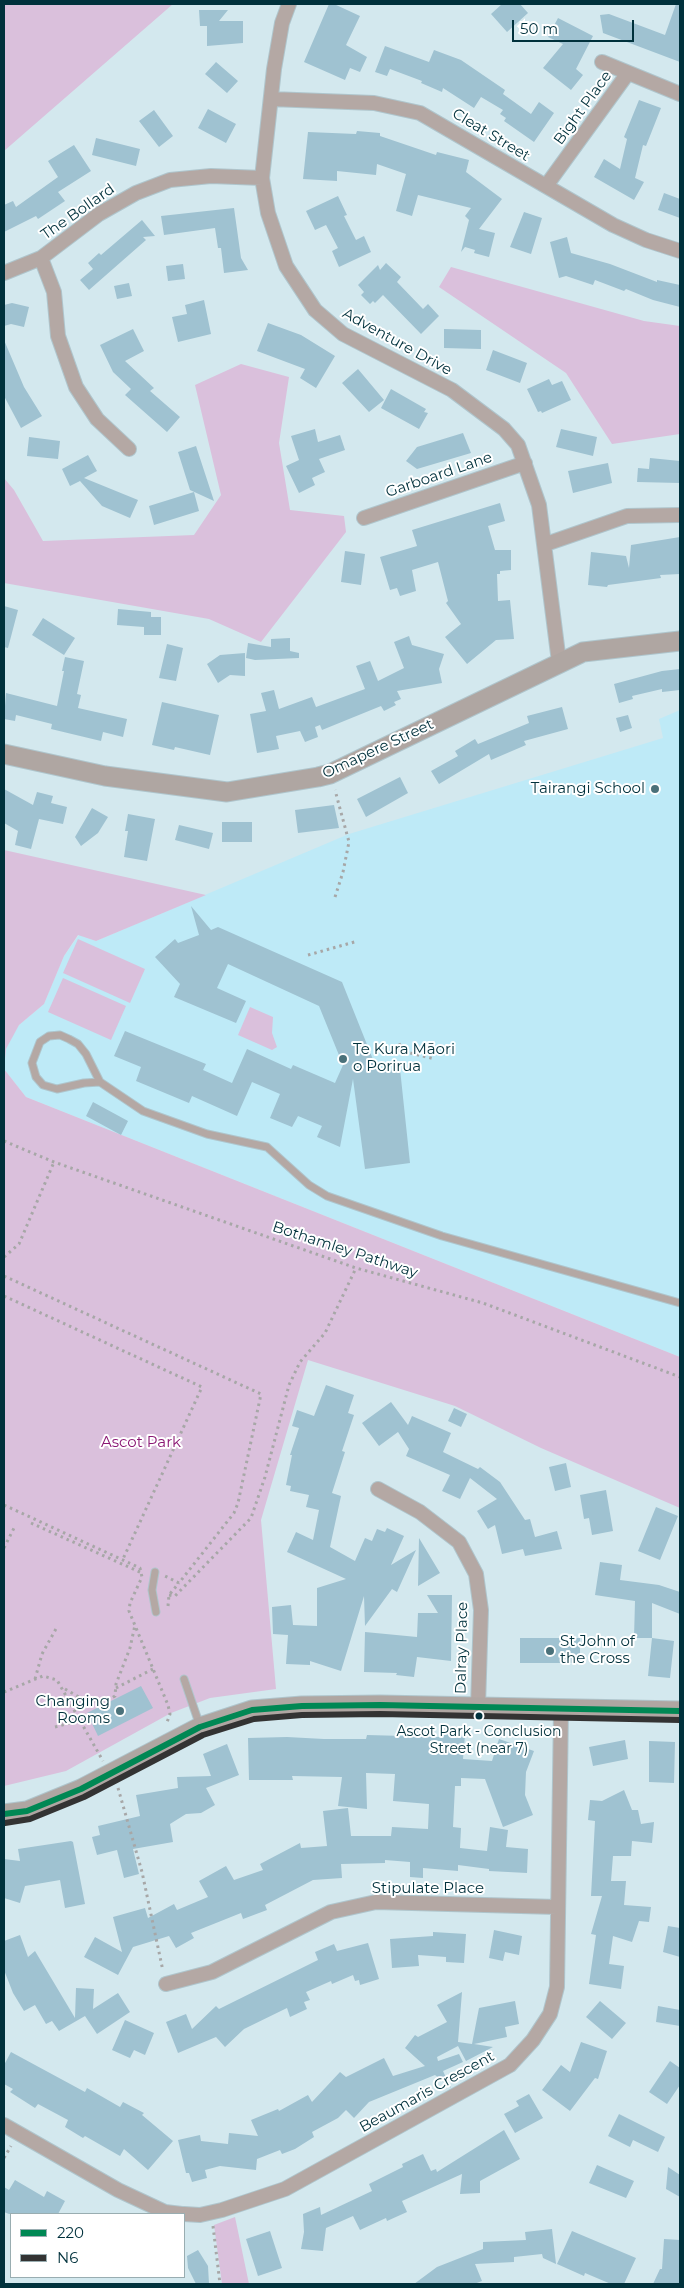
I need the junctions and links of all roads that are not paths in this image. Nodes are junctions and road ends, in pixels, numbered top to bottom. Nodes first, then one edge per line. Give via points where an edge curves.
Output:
1 (289, 4) edge
2 (602, 62) dead end
3 (628, 73) junction
4 (680, 94) edge
5 (271, 99) junction
6 (262, 178) junction
7 (546, 186) junction
8 (680, 251) edge
9 (41, 258) junction
10 (4, 273) edge
11 (129, 448) dead end
12 (525, 463) junction
13 (680, 515) edge
14 (364, 518) dead end
15 (546, 544) junction
16 (680, 641) edge
17 (559, 662) junction
18 (4, 754) edge
19 (100, 1082) junction
20 (680, 1303) edge
21 (378, 1489) dead end
22 (155, 1572) road end
23 (156, 1612) dead end
24 (184, 1679) dead end
25 (478, 1706) junction
26 (561, 1708) junction
27 (680, 1711) edge
28 (200, 1727) junction
29 (4, 1814) edge
30 (557, 1907) junction
31 (166, 1984) road end
32 (4, 2125) edge
33 (174, 2213) edge
34 (185, 2214) edge

1 - 5 street, Adventure Drive via 282,23
2 - 3 street, Bight Place
3 - 4 street, Bight Place
3 - 7 street, Bight Place
5 - 6 street, Adventure Drive
5 - 7 street, Cleat Street via 374,103 420,113
6 - 9 street, The Bollard via 211,176 170,180 136,193 99,214
6 - 12 street, Adventure Drive via 268,213 286,266 315,310 343,334 452,390 504,429 518,446
7 - 8 street, Cleat Street via 613,224 646,240
9 - 10 street, The Bollard
9 - 11 street via 54,292 58,336 76,387 97,420
12 - 14 street, Garboard Lane
12 - 15 street, Adventure Drive via 539,504
13 - 15 street via 627,516
15 - 17 street, Adventure Drive
16 - 17 main road, Omapere Street via 583,652
17 - 18 main road, Omapere Street via 330,774 227,792 105,776
19 - 19 lane via 57,1088 43,1085 36,1077 32,1063 40,1042 49,1036 60,1035 78,1044
19 - 20 lane via 143,1112 207,1134 267,1146 321,1192 362,1210 451,1239
21 - 25 street, Dalray Place via 420,1512 459,1542 476,1574 482,1610
22 - 23 lane via 152,1590
24 - 28 lane
25 - 26 main road
25 - 28 main road via 302,1706 252,1710
26 - 27 main road
26 - 30 street, Beaumaris Crescent
28 - 29 main road via 81,1789 27,1811
30 - 31 street, Stipulate Place via 376,1902 331,1912 212,1972
30 - 34 street, Beaumaris Crescent via 557,1987 550,2014 510,2065 285,2189 212,2213
32 - 33 street, Beaumaris Crescent via 118,2190

